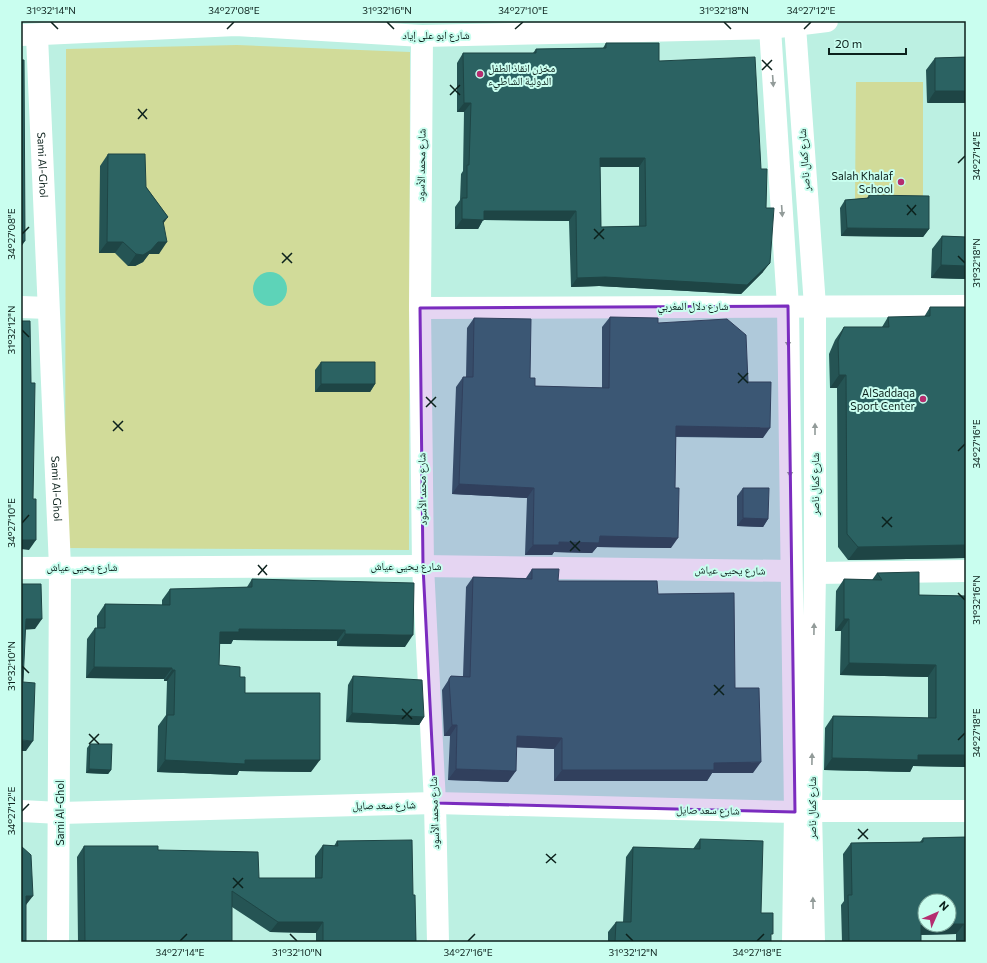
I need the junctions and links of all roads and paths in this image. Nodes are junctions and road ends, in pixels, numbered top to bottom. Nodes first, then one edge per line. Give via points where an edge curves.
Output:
1 (827, 21) edge
2 (236, 23) edge
3 (795, 26) junction
4 (770, 28) junction
5 (29, 36) edge
6 (422, 36) junction
7 (788, 306) junction
8 (815, 306) junction
9 (966, 306) edge
10 (21, 307) edge
11 (48, 308) junction
12 (420, 308) junction
13 (423, 566) junction
14 (60, 567) junction
15 (21, 568) edge
16 (966, 570) edge
17 (791, 571) junction
18 (815, 573) junction
19 (434, 803) junction
20 (21, 811) edge
21 (966, 811) edge
22 (803, 812) junction
23 (60, 813) junction
24 (58, 942) edge
25 (438, 942) edge
26 (793, 942) edge
27 (814, 942) edge

1 - 3 street, شارع ابو على إياد
2 - 5 street, شارع ابو على إياد
2 - 6 street, شارع ابو على إياد
3 - 4 street, شارع ابو على إياد
3 - 8 street, شارع كمال ناصر
4 - 6 street, شارع ابو على إياد
4 -> 7 street, شارع كمال ناصر
5 - 11 street, Sami Al-Ghol
6 - 12 street, شارع محمد الأسود
7 - 8 street, شارع دلال المغربي
7 - 12 street, شارع دلال المغربي
7 -> 17 street, شارع كمال ناصر
8 - 9 street, شارع دلال المغربي
18 -> 8 street, شارع كمال ناصر
10 - 11 street
11 - 14 street, Sami Al-Ghol
12 - 13 street, شارع محمد الأسود
13 - 14 street, شارع يحيى عياش
13 - 17 street, شارع يحيى عياش
13 - 19 street, شارع محمد الأسود
14 - 15 street, شارع يحيى عياش
14 - 23 street, Sami Al-Ghol
16 - 18 street
17 - 22 street, شارع كمال ناصر
22 -> 18 street, شارع كمال ناصر
19 - 22 street, شارع سعد صايل
19 - 23 street, شارع سعد صايل
19 - 25 street, شارع محمد الأسود
20 - 23 street, شارع سعد صايل
21 - 22 street, شارع سعد صايل
22 - 26 street, شارع كمال ناصر
27 -> 22 street, شارع كمال ناصر
23 - 24 street, Sami Al-Ghol

